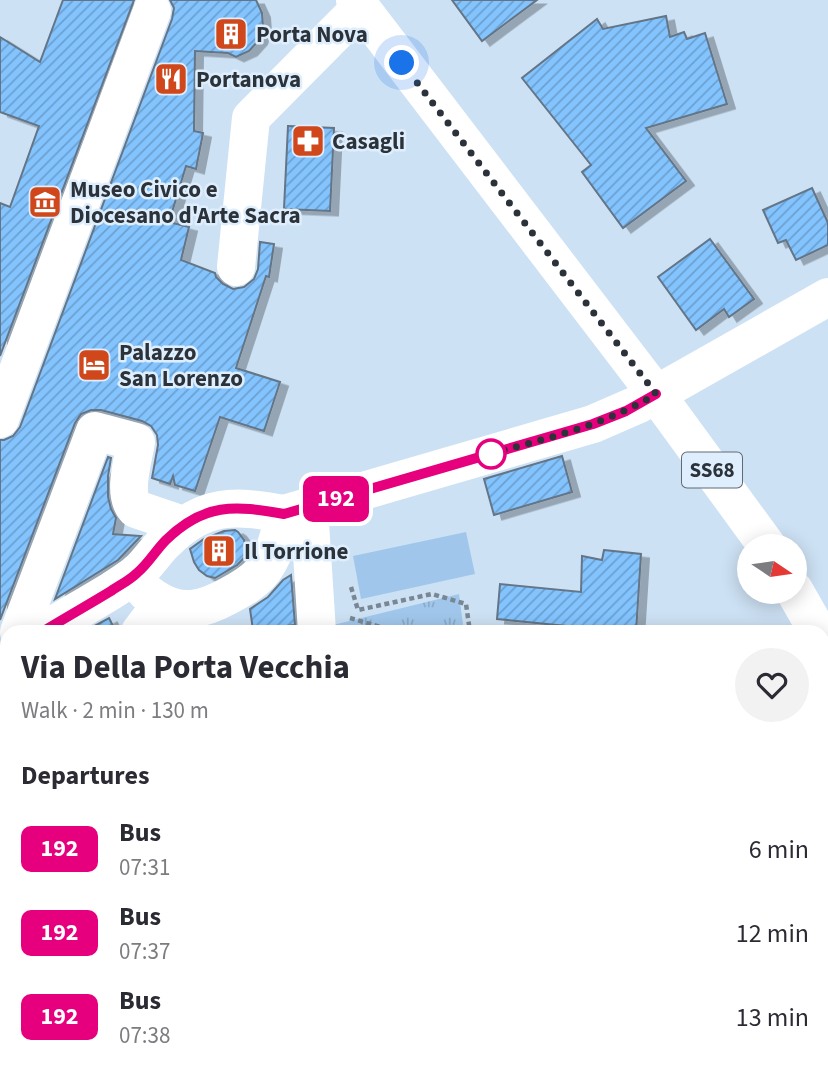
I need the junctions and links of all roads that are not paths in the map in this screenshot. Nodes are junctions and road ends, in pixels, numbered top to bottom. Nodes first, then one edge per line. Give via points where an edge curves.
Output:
1 (358, 4) edge
2 (152, 11) dead end
3 (236, 267) dead end
4 (828, 297) edge
5 (656, 394) junction
6 (0, 419) edge
7 (296, 510) junction
8 (183, 525) junction
9 (758, 534) edge
10 (138, 572) junction
11 (802, 604) edge
12 (151, 617) edge
13 (316, 623) edge
14 (22, 625) edge
15 (54, 625) edge
16 (814, 625) edge

1 - 3 street via 251,118
1 - 5 street, SS68
2 - 6 street
4 - 5 street
5 - 7 street via 593,424
5 - 9 street, SS68
7 - 8 street via 233,507
7 - 12 street via 279,535 272,558 250,583 203,608
7 - 13 street
8 - 10 street
8 - 14 street via 132,506 129,487 136,442 95,431
10 - 12 street
10 - 15 street
11 - 16 street

